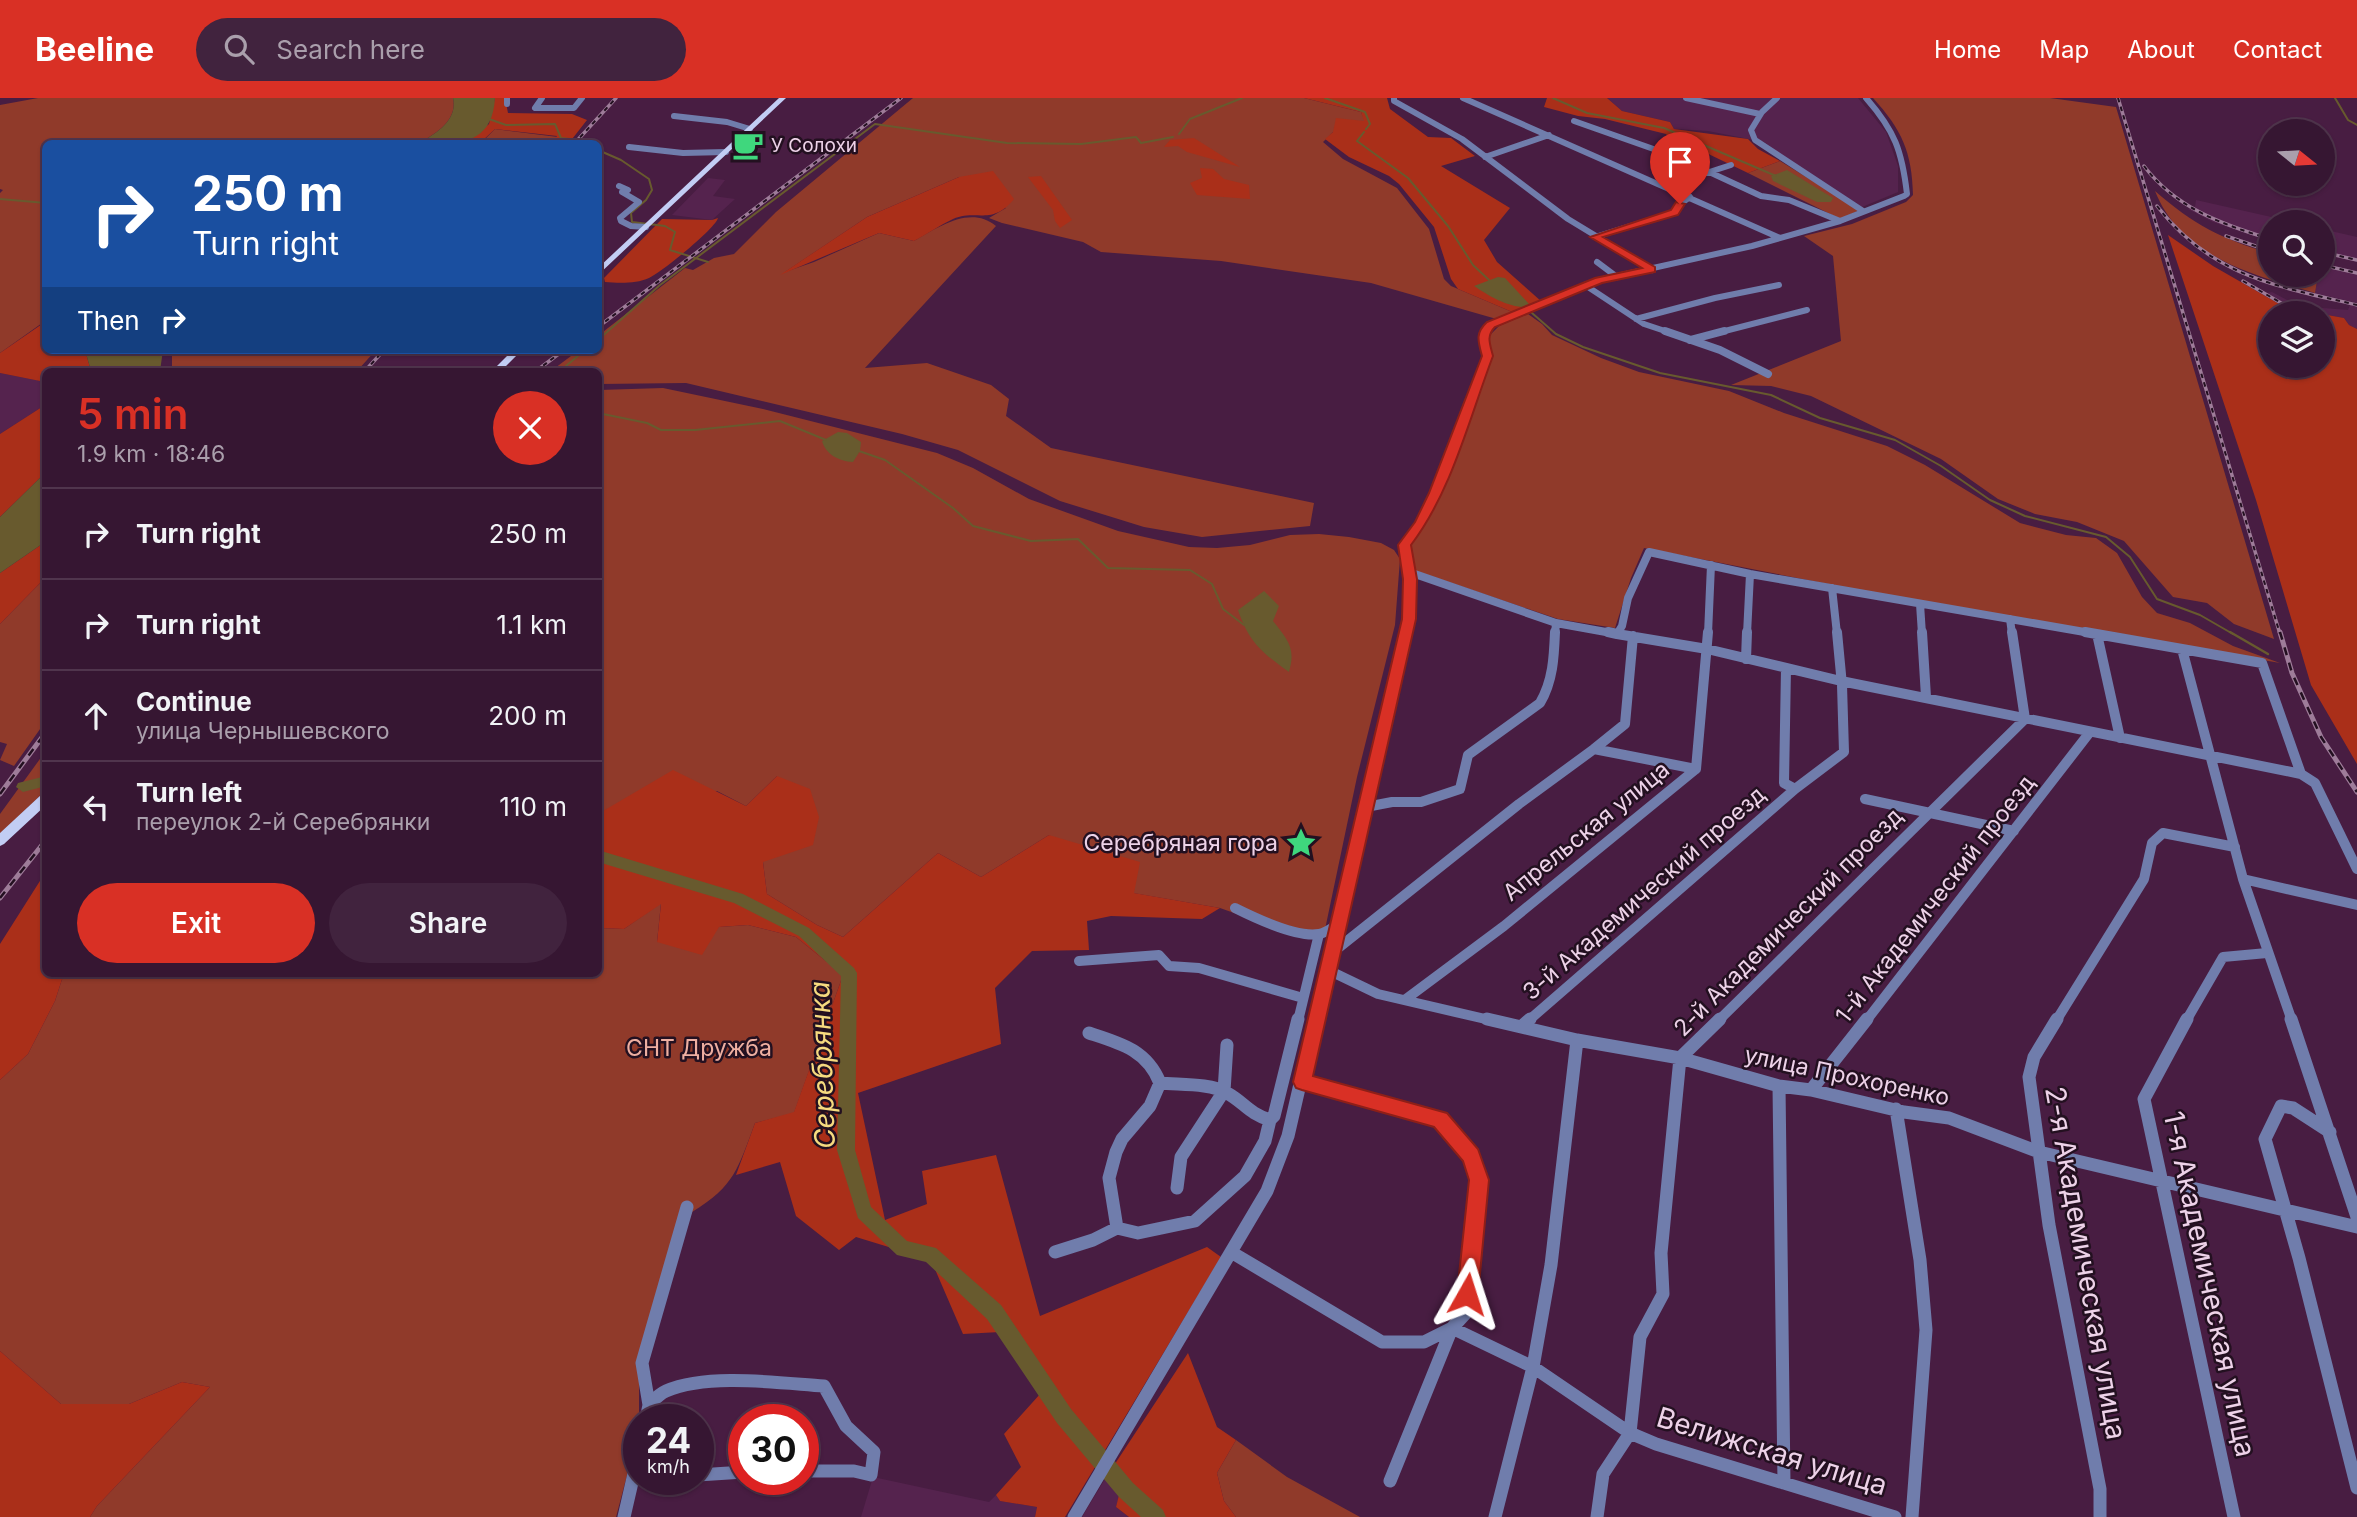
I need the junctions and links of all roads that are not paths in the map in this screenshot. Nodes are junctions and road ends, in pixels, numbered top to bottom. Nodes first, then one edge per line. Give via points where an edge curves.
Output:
1 (542, 98) edge
2 (582, 98) edge
3 (783, 98) edge
4 (1394, 98) edge
5 (1463, 98) edge
6 (1686, 98) edge
7 (1777, 98) edge
8 (1867, 98) edge
9 (1760, 114) junction
10 (674, 116) dead end
11 (1574, 121) dead end
12 (750, 129) junction
13 (1549, 135) junction
14 (629, 147) dead end
15 (726, 152) junction
16 (1485, 157) junction
17 (1731, 165) dead end
18 (1708, 172) junction
19 (619, 186) dead end
20 (1666, 186) junction
21 (1690, 197) junction
22 (1863, 211) junction
23 (1840, 221) junction
24 (646, 227) junction
25 (1595, 237) junction
26 (1780, 238) junction
27 (1597, 262) dead end
28 (602, 269) edge
29 (1652, 270) junction
30 (1617, 277) junction
31 (1585, 285) junction
32 (1779, 285) dead end
33 (1807, 310) dead end
34 (1636, 319) junction
35 (1690, 340) junction
36 (514, 354) edge
37 (499, 368) edge
38 (1768, 374) dead end
39 (1711, 565) junction
40 (1409, 572) junction
41 (1750, 574) junction
42 (1832, 589) junction
43 (1920, 604) junction
44 (2010, 619) junction
45 (1556, 623) junction
46 (1617, 634) junction
47 (2097, 634) junction
48 (1633, 636) junction
49 (1707, 649) junction
50 (2182, 649) junction
51 (1746, 659) junction
52 (1786, 668) junction
53 (1840, 681) junction
54 (1926, 697) junction
55 (2025, 719) junction
56 (2090, 732) junction
57 (2120, 738) junction
58 (1594, 750) junction
59 (2212, 757) junction
60 (1696, 769) junction
61 (2301, 774) junction
62 (1795, 789) junction
63 (1865, 799) dead end
64 (42, 801) edge
65 (1366, 807) junction
66 (1928, 814) junction
67 (2014, 831) junction
68 (0, 841) edge
69 (2235, 846) junction
70 (2357, 869) edge
71 (2243, 879) junction
72 (2357, 905) edge
73 (1235, 908) dead end
74 (1339, 924) junction
75 (1319, 934) junction
76 (1332, 953) junction
77 (2267, 953) junction
78 (1079, 961) dead end
79 (1328, 970) junction
80 (1303, 998) junction
81 (1406, 999) junction
82 (1521, 1027) junction
83 (1089, 1033) dead end
84 (1577, 1040) junction
85 (1227, 1045) dead end
86 (1680, 1058) junction
87 (1302, 1082) junction
88 (1160, 1083) junction
89 (1779, 1086) junction
90 (1811, 1090) junction
91 (1224, 1091) junction
92 (1896, 1109) junction
93 (1270, 1120) junction
94 (2330, 1132) junction
95 (2039, 1152) junction
96 (2163, 1181) junction
97 (1177, 1188) dead end
98 (687, 1207) dead end
99 (2286, 1209) junction
100 (2357, 1217) edge
101 (2357, 1227) edge
102 (1117, 1228) junction
103 (1055, 1252) dead end
104 (1231, 1252) junction
105 (1452, 1328) junction
106 (1533, 1367) junction
107 (647, 1404) edge
108 (654, 1404) edge
109 (1630, 1433) junction
110 (819, 1471) edge
111 (1390, 1481) dead end
112 (1784, 1483) junction
113 (2357, 1488) edge
114 (630, 1495) edge
115 (624, 1517) edge
116 (1074, 1517) edge
117 (1495, 1517) edge
118 (1597, 1517) edge
119 (1895, 1517) edge
120 (1912, 1517) edge
121 (2101, 1517) edge
122 (2234, 1517) edge

1 - 2 street via 534,108 574,108
3 - 12 main road
4 - 16 street
5 - 13 street
6 - 9 street
7 - 9 street
8 - 22 street via 1895,131 1907,194
9 - 22 street via 1751,130 1755,140
10 - 12 street
11 - 18 street
12 - 15 main road
13 - 16 street
13 - 20 street
14 - 15 street
15 - 24 main road
16 - 25 street
17 - 18 street
18 - 20 street
18 - 23 street via 1761,196 1789,200
19 - 24 street via 639,202 621,221
20 - 21 street
21 - 25 street via 1675,212
21 - 26 street
22 - 23 street
23 - 26 street
24 - 28 main road
25 - 29 street
26 - 29 street
27 - 30 street
29 - 30 street
30 - 31 street
31 - 34 street
31 - 40 street via 1485,330 1488,356 1435,493 1405,545
32 - 34 street
33 - 35 street
34 - 35 street
35 - 38 street
36 - 37 main road
39 - 41 street
39 - 46 street via 1649,552
39 - 49 street, Апрельская улица
40 - 45 street
40 - 65 street via 1409,619
41 - 42 street
41 - 51 street
42 - 43 street
42 - 53 street, 3-й Академический проезд
43 - 44 street
43 - 54 street
44 - 47 street
44 - 55 street
45 - 46 street
45 - 65 street via 1546,695 1468,755 1460,789 1421,802
46 - 48 street
47 - 50 street
47 - 57 street
48 - 49 street
48 - 58 street via 1625,724
49 - 51 street
49 - 60 street, Апрельская улица
50 - 59 street
50 - 61 street via 2262,663
51 - 52 street
52 - 53 street
52 - 62 street, 3-й Академический проезд via 1784,782
53 - 54 street
53 - 62 street, 3-й Академический проезд via 1844,752
54 - 55 street
55 - 56 street
55 - 66 street, 2-й Академический проезд
56 - 57 street
56 - 67 street, 1-й Академический проезд
57 - 59 street
58 - 60 street
58 - 76 street
59 - 61 street
59 - 69 street
60 - 81 street, Апрельская улица via 1504,926
61 - 70 street via 2315,783
62 - 82 street, 3-й Академический проезд
63 - 66 street
64 - 68 main road
65 - 74 street
66 - 67 street
66 - 86 street, 2-й Академический проезд
67 - 90 street, 1-й Академический проезд
69 - 71 street
69 - 95 street, 2-я Академическая улица via 2163,833 2152,843 2144,879 2034,1057 2029,1077
71 - 72 street
71 - 77 street
73 - 75 street
74 - 75 street
74 - 76 street
75 - 80 street
76 - 79 street
77 - 94 street
77 - 96 street, 1-я Академическая улица via 2223,957 2144,1099
78 - 80 street via 1159,955 1169,966 1199,968
79 - 81 street, улица Прохоренко via 1378,994
79 - 87 street
80 - 93 street
81 - 82 street, улица Прохоренко
82 - 84 street, улица Прохоренко
83 - 88 street via 1146,1056
84 - 86 street, улица Прохоренко
84 - 106 street via 1555,1238
85 - 91 street
86 - 89 street, улица Прохоренко
86 - 109 street, 2-й Академический проезд via 1661,1253 1663,1294 1640,1337
87 - 104 street via 1267,1191
87 - 105 street via 1440,1119 1471,1156 1479,1180 1465,1314
88 - 91 street
88 - 102 street via 1150,1106 1116,1152 1109,1178
89 - 90 street, улица Прохоренко
89 - 112 street
90 - 92 street, улица Прохоренко
91 - 93 street via 1254,1115
91 - 97 street via 1181,1157
92 - 95 street, улица Прохоренко via 1950,1118
92 - 120 street via 1920,1260 1926,1331
93 - 102 street via 1265,1141 1245,1176 1195,1221 1138,1233
94 - 99 street via 2293,1108 2281,1106 2265,1139
94 - 100 street
95 - 96 street, улица Прохоренко
95 - 121 street, 2-я Академическая улица via 2100,1489
96 - 99 street, улица Прохоренко
96 - 122 street, 1-я Академическая улица
98 - 107 street via 642,1363
99 - 101 street, улица Прохоренко
99 - 113 street
102 - 103 street
104 - 105 street via 1382,1342 1424,1342
104 - 116 street
105 - 106 street, Велижская улица
105 - 111 street
106 - 109 street, Велижская улица
106 - 117 street
108 - 110 street via 664,1391 684,1386 824,1386 846,1426 874,1452 871,1475
109 - 112 street, Велижская улица
109 - 118 street via 1602,1474
112 - 119 street, Велижская улица
114 - 115 street

